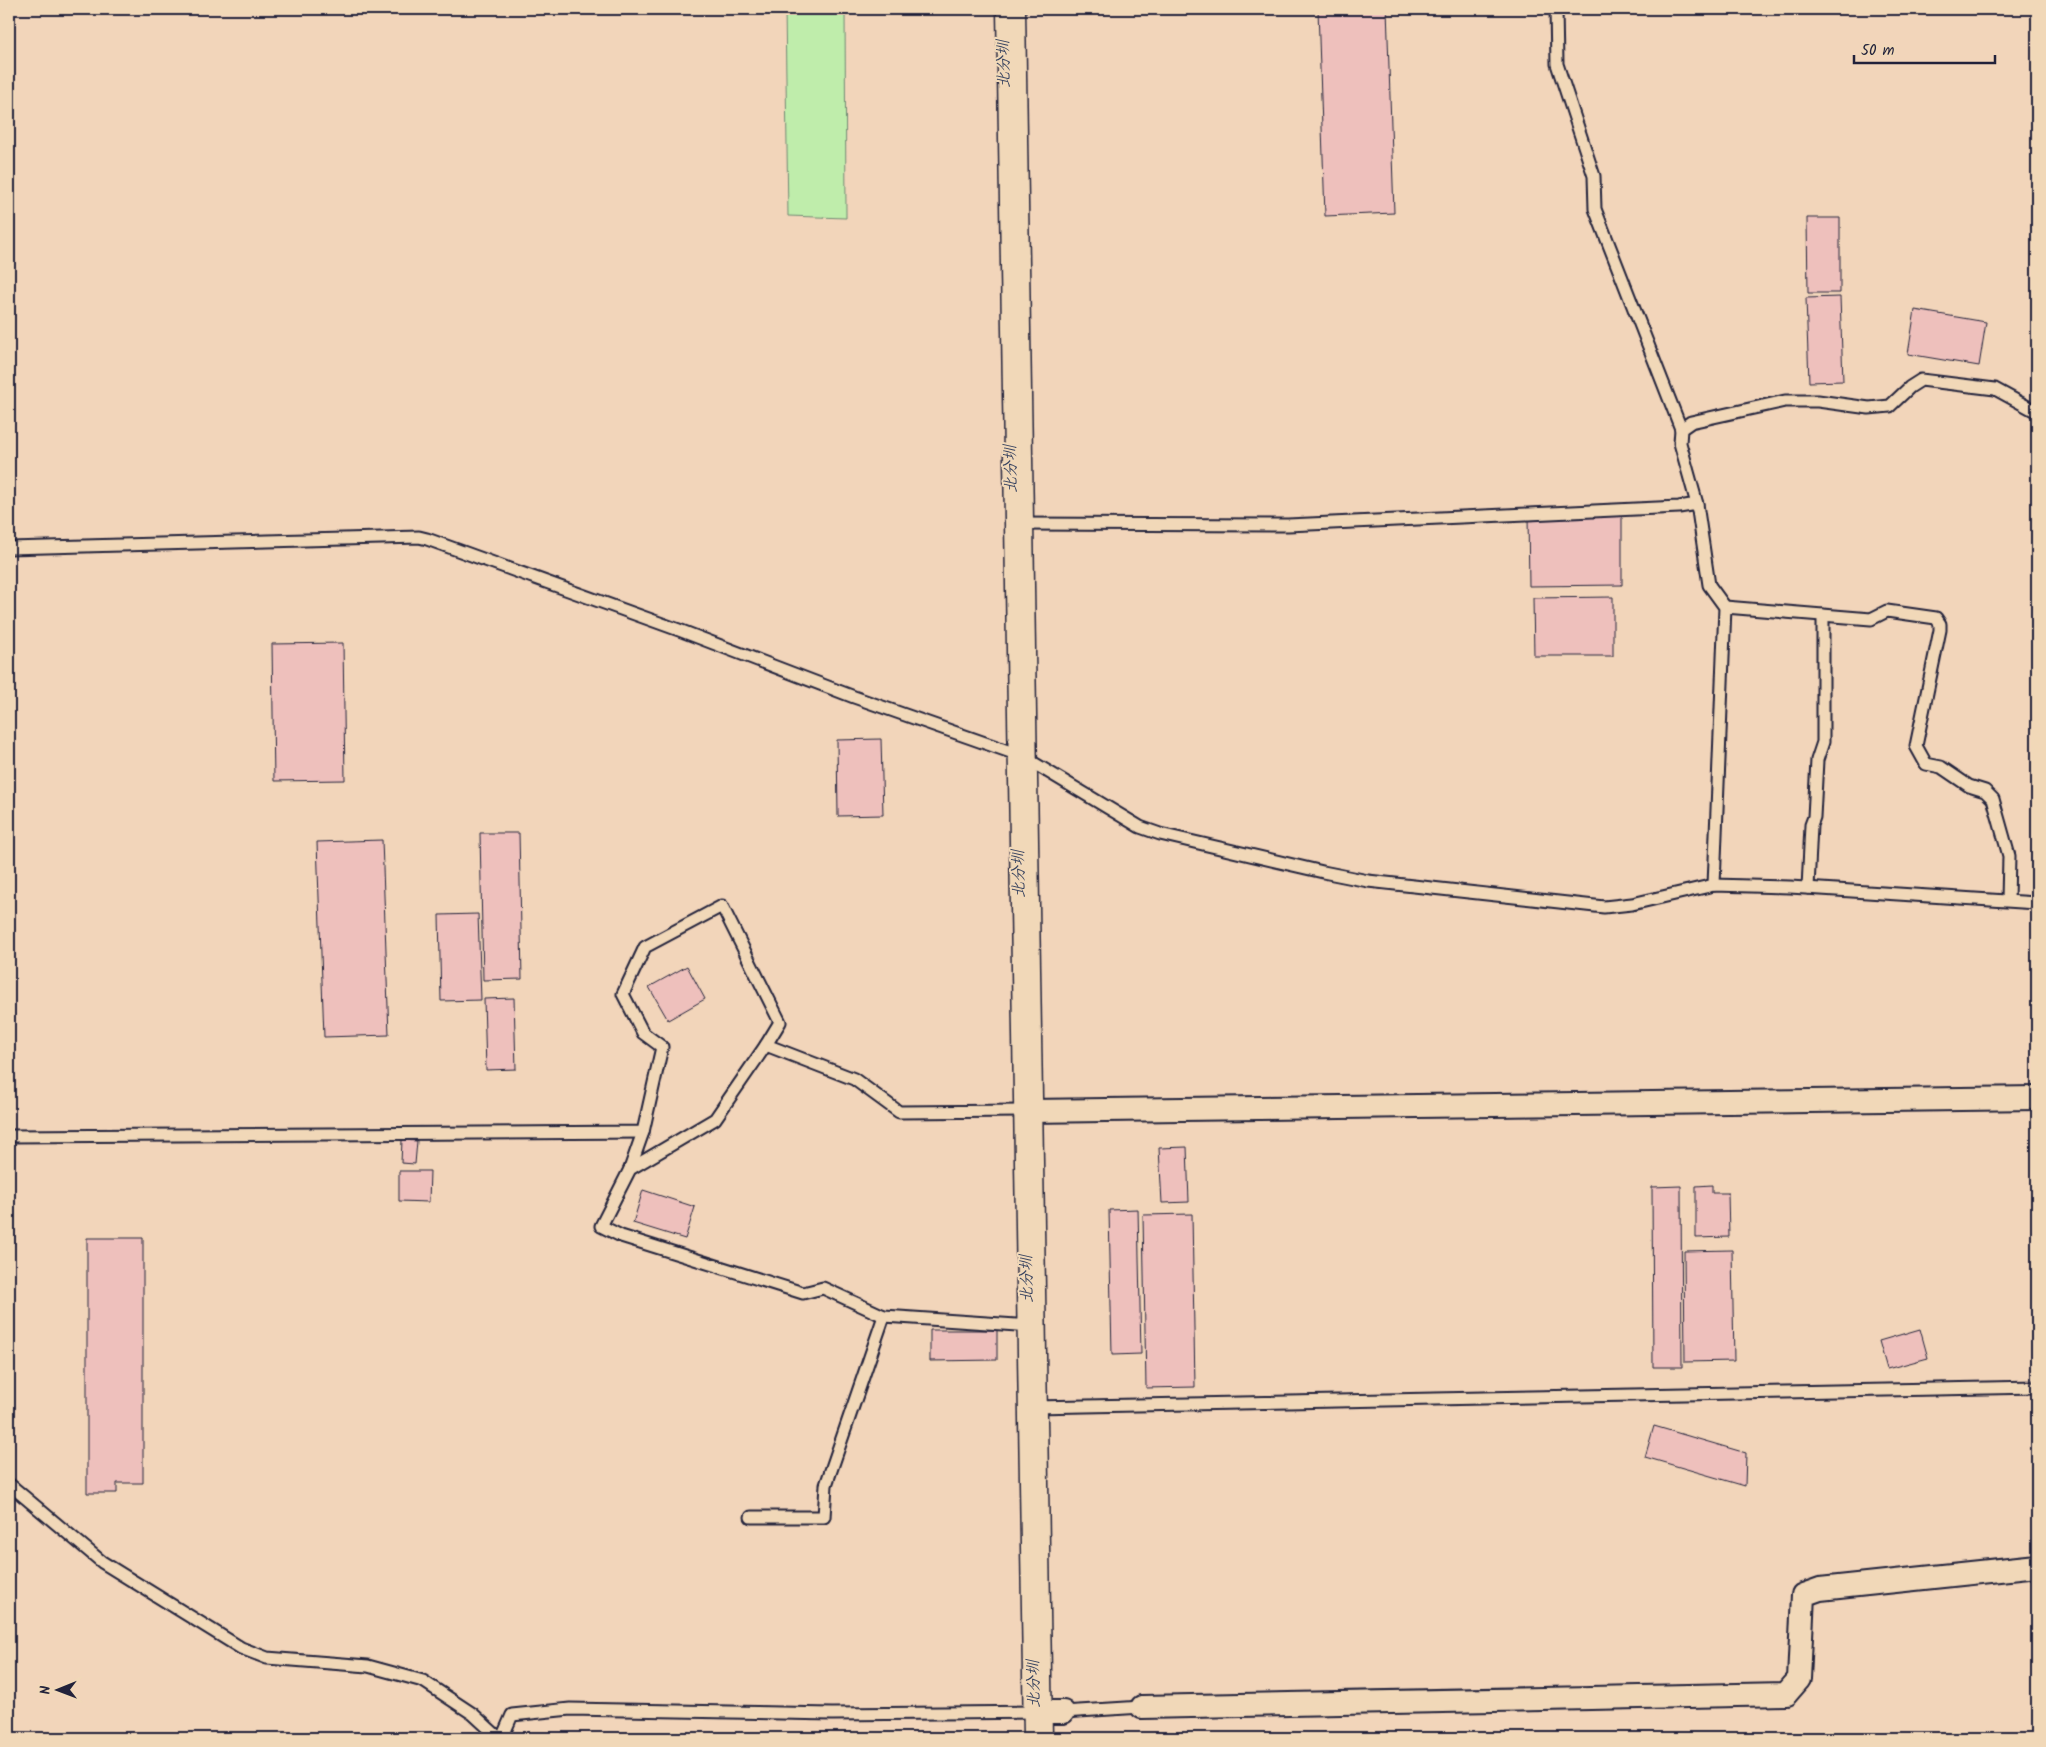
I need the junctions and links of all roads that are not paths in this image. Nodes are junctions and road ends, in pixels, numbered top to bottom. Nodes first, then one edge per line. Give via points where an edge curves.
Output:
1 (1011, 9) edge
2 (1556, 9) edge
3 (2037, 412) edge
4 (1681, 429) junction
5 (1697, 504) junction
6 (1028, 524) junction
7 (9, 548) edge
8 (1725, 607) junction
9 (1823, 615) junction
10 (1022, 756) junction
11 (1714, 885) junction
12 (1808, 888) junction
13 (2008, 900) junction
14 (2037, 902) edge
15 (766, 1045) junction
16 (2037, 1098) edge
17 (1039, 1111) junction
18 (642, 1132) junction
19 (9, 1136) edge
20 (630, 1169) junction
21 (884, 1316) junction
22 (1032, 1326) junction
23 (2037, 1387) edge
24 (1045, 1407) junction
25 (9, 1484) edge
26 (751, 1517) dead end
27 (2037, 1566) edge
28 (1142, 1707) joint
29 (1046, 1721) edge
30 (500, 1738) edge

1 - 6 street
2 - 4 lane via 1557,64 1594,176 1595,209
3 - 4 lane via 1994,389 1921,380 1890,406 1870,408 1818,400 1785,401 1691,422
4 - 5 lane via 1680,443
5 - 6 lane via 1679,508 1288,525
5 - 8 lane via 1709,585
6 - 10 street
7 - 10 lane via 419,537
8 - 9 lane
8 - 11 lane
9 - 12 lane via 1823,742 1817,760 1814,817 1810,825
9 - 13 lane via 1871,619 1887,611 1936,618 1940,624 1916,746 1926,764 1941,768 1968,786 1985,791 1993,799 2009,856
10 - 11 lane via 1140,827 1368,881 1604,907 1632,904
10 - 17 street
11 - 12 lane
12 - 13 lane
13 - 14 lane
15 - 17 lane via 854,1079 899,1112
15 - 18 lane via 780,1022 722,906 645,947 623,994 643,1032 662,1048
15 - 20 lane via 715,1119
16 - 17 street
17 - 22 street
18 - 19 lane
18 - 20 lane
20 - 21 lane via 601,1226 621,1236 803,1294 823,1288
21 - 22 lane
21 - 26 lane via 826,1484 824,1516
22 - 24 street
23 - 24 lane
24 - 29 street
25 - 30 lane via 102,1562 241,1648 267,1658 368,1666 423,1681 473,1714
27 - 28 street via 1820,1589 1803,1595 1798,1679 1786,1694
28 - 29 lane
29 - 30 lane via 570,1709 512,1715

